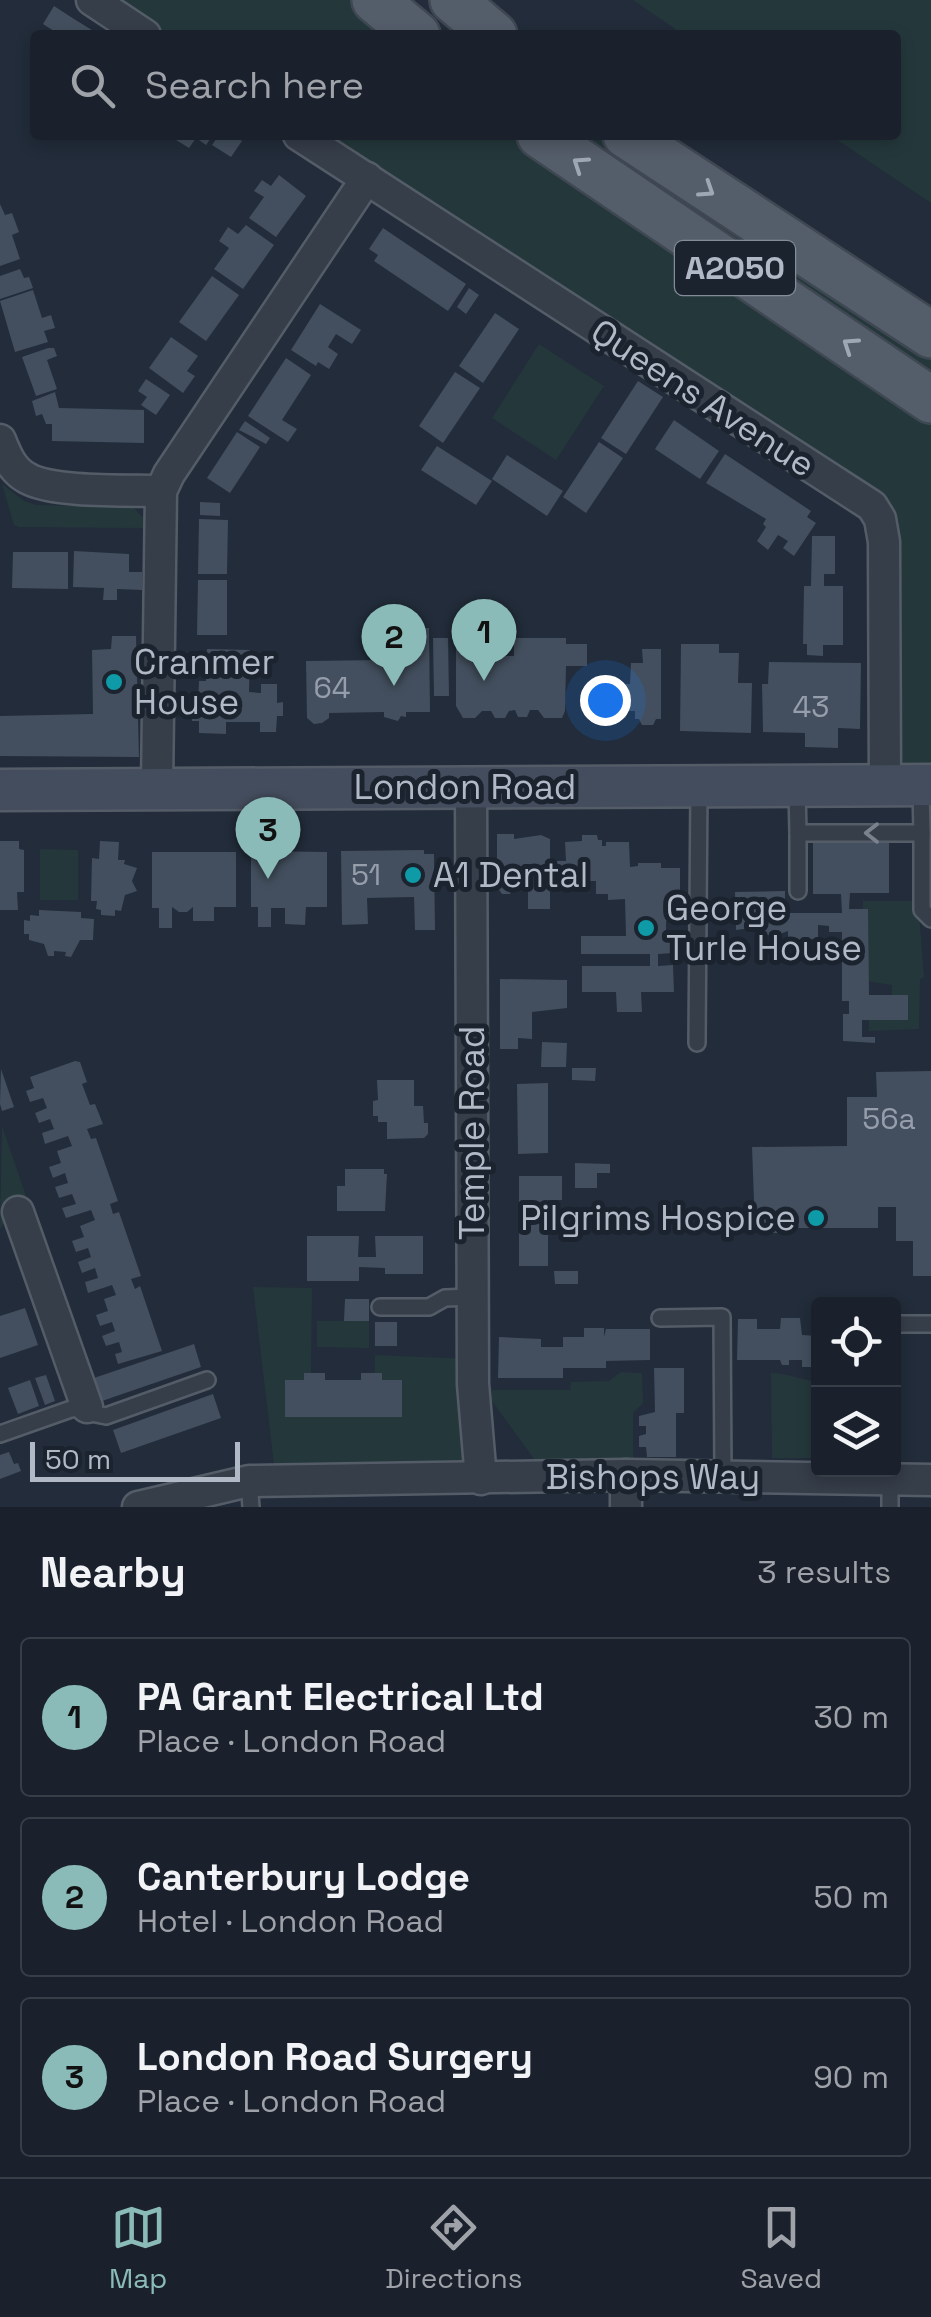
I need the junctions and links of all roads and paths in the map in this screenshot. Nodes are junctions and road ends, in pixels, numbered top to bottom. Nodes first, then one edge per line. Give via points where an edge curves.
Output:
1 (92, 0) edge
2 (376, 0) edge
3 (452, 0) edge
4 (137, 30) edge
5 (411, 30) edge
6 (488, 30) edge
7 (306, 140) edge
8 (547, 140) edge
9 (634, 140) edge
10 (367, 178) junction
11 (931, 335) edge
12 (931, 400) edge
13 (0, 440) edge
14 (161, 492) junction
15 (913, 785) edge
16 (470, 786) junction
17 (700, 786) junction
18 (797, 786) junction
19 (158, 788) junction
20 (0, 790) edge
21 (922, 833) junction
22 (798, 834) junction
23 (798, 891) dead end
24 (931, 919) edge
25 (698, 1044) dead end
26 (15, 1230) edge
27 (472, 1297) junction
28 (380, 1307) dead end
29 (660, 1318) dead end
30 (901, 1324) edge
31 (931, 1324) edge
32 (206, 1380) dead end
33 (87, 1407) junction
34 (0, 1434) edge
35 (626, 1475) junction
36 (724, 1477) junction
37 (481, 1479) junction
38 (931, 1480) edge
39 (890, 1493) edge
40 (250, 1494) edge
41 (138, 1507) edge
42 (626, 1507) edge

1 - 4 street
2 - 5 main road
3 - 6 main road
7 - 10 street, Queens Avenue
12 -> 8 main road, A2050
9 -> 11 main road, A2050
10 - 14 street
10 - 15 street, Queens Avenue via 872,506 884,542
13 - 14 street via 12,466 48,486
14 - 19 street
15 - 18 street, London Road
15 - 21 lane
16 - 17 street, London Road
16 - 19 street, London Road
16 - 27 street, Temple Road
17 - 18 street, London Road
17 - 25 lane
18 - 22 lane
19 - 20 street, London Road
21 -> 22 lane
21 - 24 lane via 922,910
22 - 23 lane
26 - 33 street
27 - 28 lane via 445,1298 429,1308
27 - 37 street, Temple Road
29 - 36 lane via 722,1317
30 - 31 lane
32 - 33 lane via 106,1416
33 - 34 lane
35 - 36 street, Bishops Way
35 - 37 street, Bishops Way
35 - 42 street
36 - 39 street, Bishops Way
37 - 40 street, Bishops Way
38 - 39 street, Bishops Way
40 - 41 street, Bishops Way

